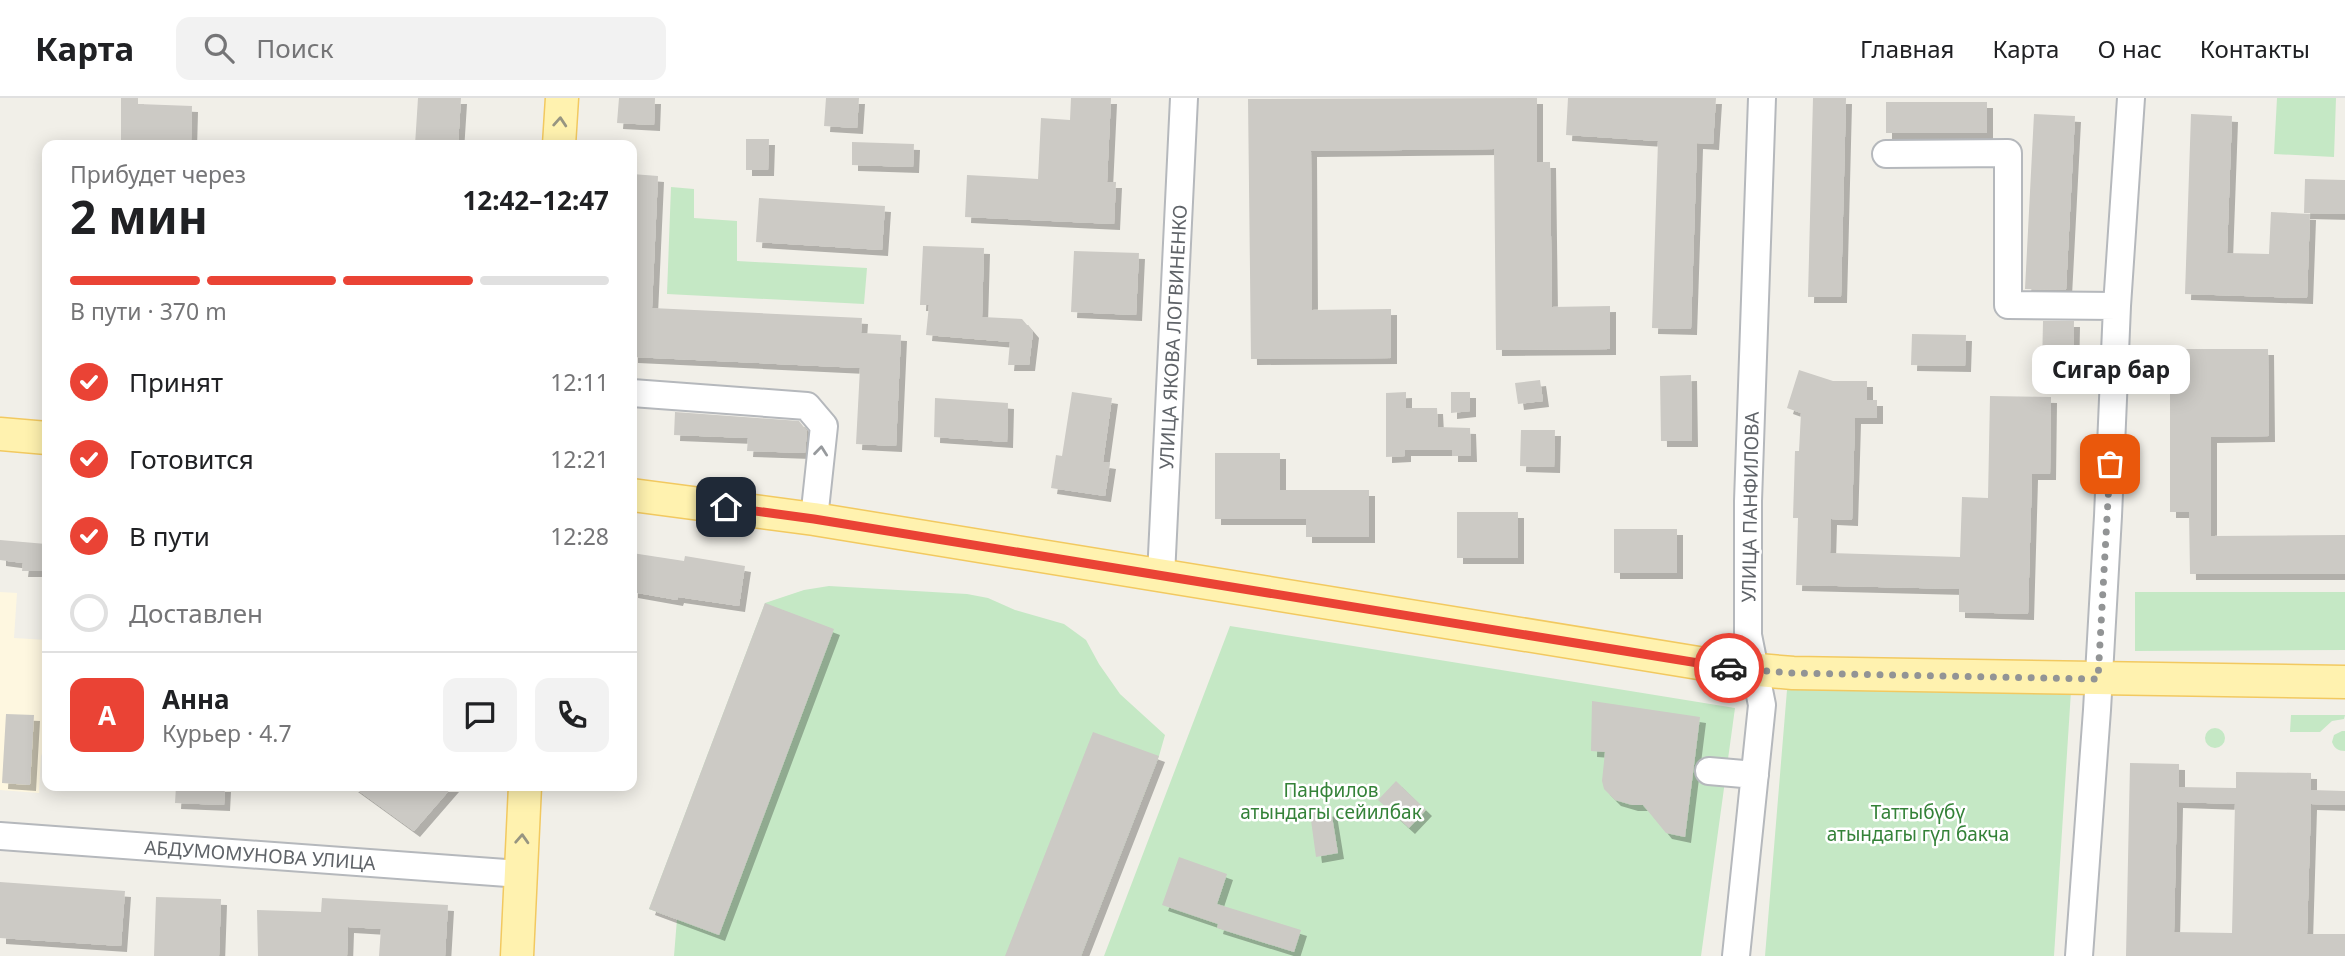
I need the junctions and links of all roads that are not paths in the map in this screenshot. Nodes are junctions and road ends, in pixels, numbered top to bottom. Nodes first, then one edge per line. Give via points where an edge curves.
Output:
1 (562, 98) edge
2 (1184, 98) edge
3 (1762, 98) edge
4 (2131, 98) edge
5 (559, 140) edge
6 (1886, 154) dead end
7 (2117, 306) junction
8 (637, 393) edge
9 (0, 434) edge
10 (42, 438) edge
11 (637, 496) edge
12 (814, 519) junction
13 (1161, 576) junction
14 (1756, 670) junction
15 (2098, 679) junction
16 (2345, 682) edge
17 (1709, 771) dead end
18 (1755, 775) junction
19 (525, 791) edge
20 (0, 836) edge
21 (521, 874) junction
22 (517, 956) edge
23 (1736, 956) edge
24 (2079, 956) edge

5 -> 1 main road
2 - 13 street, УЛИЦА ЯКОВА ЛОГВИНЕНКО
3 - 14 street, УЛИЦА ПАНФИЛОВА via 1748,501 1748,635
4 - 7 street
6 - 7 street via 2008,153 2008,305
7 - 15 street
12 -> 8 street via 824,426 807,407
9 - 10 main road
11 - 12 main road
12 - 13 main road
13 - 14 main road
14 - 15 main road
14 - 18 street, УЛИЦА ПАНФИЛОВА via 1762,705
15 - 16 main road
15 - 24 street
17 - 18 street
18 - 23 street, УЛИЦА ПАНФИЛОВА
21 -> 19 main road
20 - 21 street, АБДУМОМУНОВА УЛИЦА
21 - 22 main road

